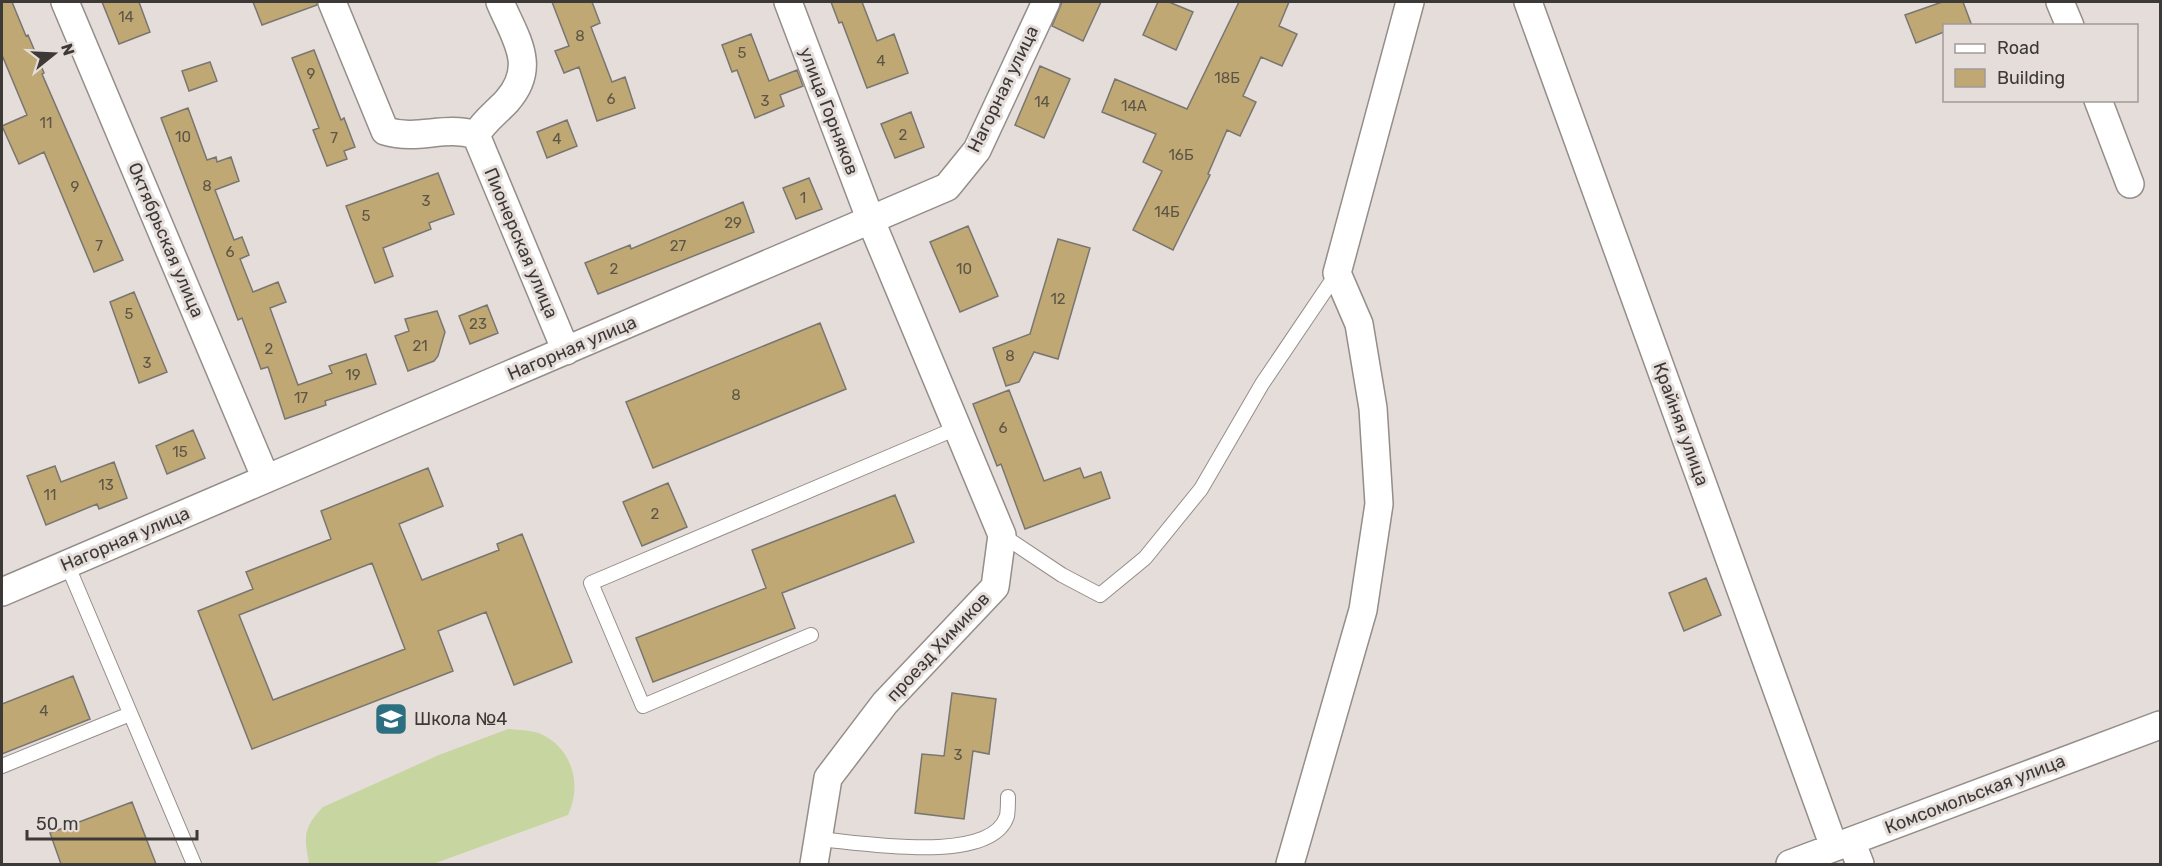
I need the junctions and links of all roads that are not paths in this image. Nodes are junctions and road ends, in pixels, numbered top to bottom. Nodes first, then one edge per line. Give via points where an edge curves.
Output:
1 (65, 2) edge
2 (332, 2) edge
3 (500, 2) edge
4 (788, 2) edge
5 (1046, 2) edge
6 (1410, 2) edge
7 (1528, 2) edge
8 (2060, 2) edge
9 (2069, 24) edge
10 (2099, 102) edge
11 (476, 135) junction
12 (2130, 184) dead end
13 (871, 221) junction
14 (1338, 273) junction
15 (566, 351) junction
16 (957, 428) junction
17 (266, 479) junction
18 (1002, 535) junction
19 (67, 564) junction
20 (2, 592) edge
21 (811, 635) dead end
22 (130, 714) junction
23 (2160, 725) edge
24 (2, 766) edge
25 (1008, 797) dead end
26 (816, 851) edge
27 (1848, 851) edge
28 (194, 864) edge
29 (1290, 864) edge
30 (1790, 864) edge

1 - 17 street, Октябрьская улица
2 - 11 street via 385,130 413,136 459,130
3 - 11 street via 520,50 522,81
4 - 13 street, улица Горняков
5 - 13 street, Нагорная улица via 977,150 947,187
6 - 14 street
7 - 27 street, Крайняя улица
8 - 9 street
10 - 12 street
11 - 15 street, Пионерская улица
13 - 15 street, Нагорная улица
13 - 16 street
14 - 18 lane via 1262,384 1201,489 1145,558 1100,595
14 - 29 street via 1359,324 1373,408 1379,504 1363,610
15 - 17 street, Нагорная улица
16 - 18 street
16 - 21 lane via 591,583 643,706
17 - 19 street, Нагорная улица
18 - 26 street, проезд Химиков via 995,588 885,703 828,778
19 - 20 street, Нагорная улица
19 - 22 lane
22 - 24 lane
22 - 28 lane
23 - 27 street, Комсомольская улица
25 - 26 lane via 1007,817 990,836 969,843 934,849
27 - 30 street, Комсомольская улица

